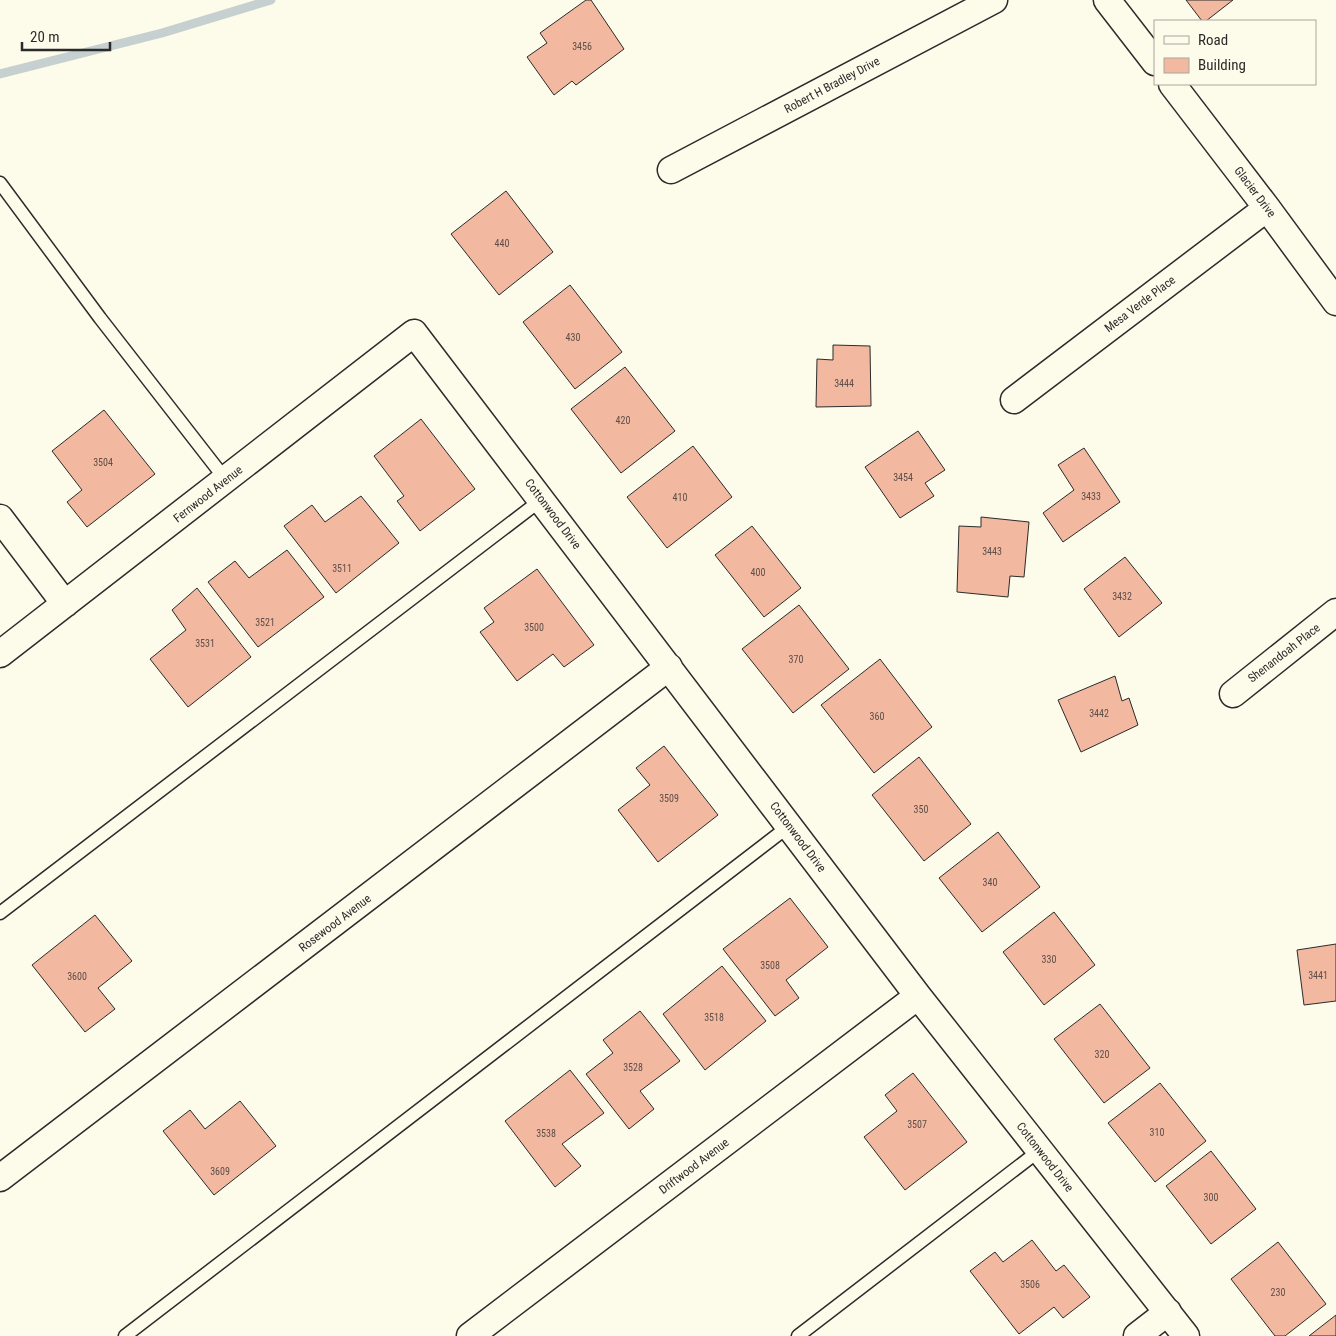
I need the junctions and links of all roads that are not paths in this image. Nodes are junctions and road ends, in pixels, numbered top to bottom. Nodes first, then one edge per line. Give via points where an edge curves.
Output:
1 (994, 0) edge
2 (1107, 0) edge
3 (1154, 61) edge
4 (1173, 85) edge
5 (671, 170) dead end
6 (0, 184) edge
7 (1267, 208) junction
8 (1336, 302) edge
9 (414, 333) joint
10 (1014, 400) dead end
11 (226, 480) junction
12 (541, 500) junction
13 (0, 518) edge
14 (65, 604) junction
15 (1336, 612) edge
16 (0, 654) edge
17 (669, 667) junction
18 (1233, 694) dead end
19 (790, 826) junction
20 (0, 913) edge
21 (918, 996) junction
22 (1040, 1150) junction
23 (0, 1178) edge
24 (1168, 1312) junction
25 (125, 1336) edge
26 (470, 1336) edge
27 (798, 1336) edge
28 (1136, 1336) edge
29 (1186, 1336) edge

1 - 5 street, Robert H Bradley Drive
2 - 3 street
4 - 7 street, Glacier Drive
6 - 11 lane
7 - 8 street, Glacier Drive
7 - 10 street, Mesa Verde Place
9 - 11 street, Fernwood Avenue
9 - 12 street, Cottonwood Drive
11 - 14 street, Fernwood Avenue
12 - 17 street, Cottonwood Drive
12 - 20 lane
13 - 14 street
14 - 16 street, Fernwood Avenue
15 - 18 street, Shenandoah Place
17 - 19 street, Cottonwood Drive
17 - 23 street, Rosewood Avenue
19 - 21 street, Cottonwood Drive
19 - 25 lane
21 - 22 street, Cottonwood Drive
21 - 26 street, Driftwood Avenue
22 - 24 street, Cottonwood Drive
22 - 27 lane
24 - 28 street
24 - 29 street, Cottonwood Drive

